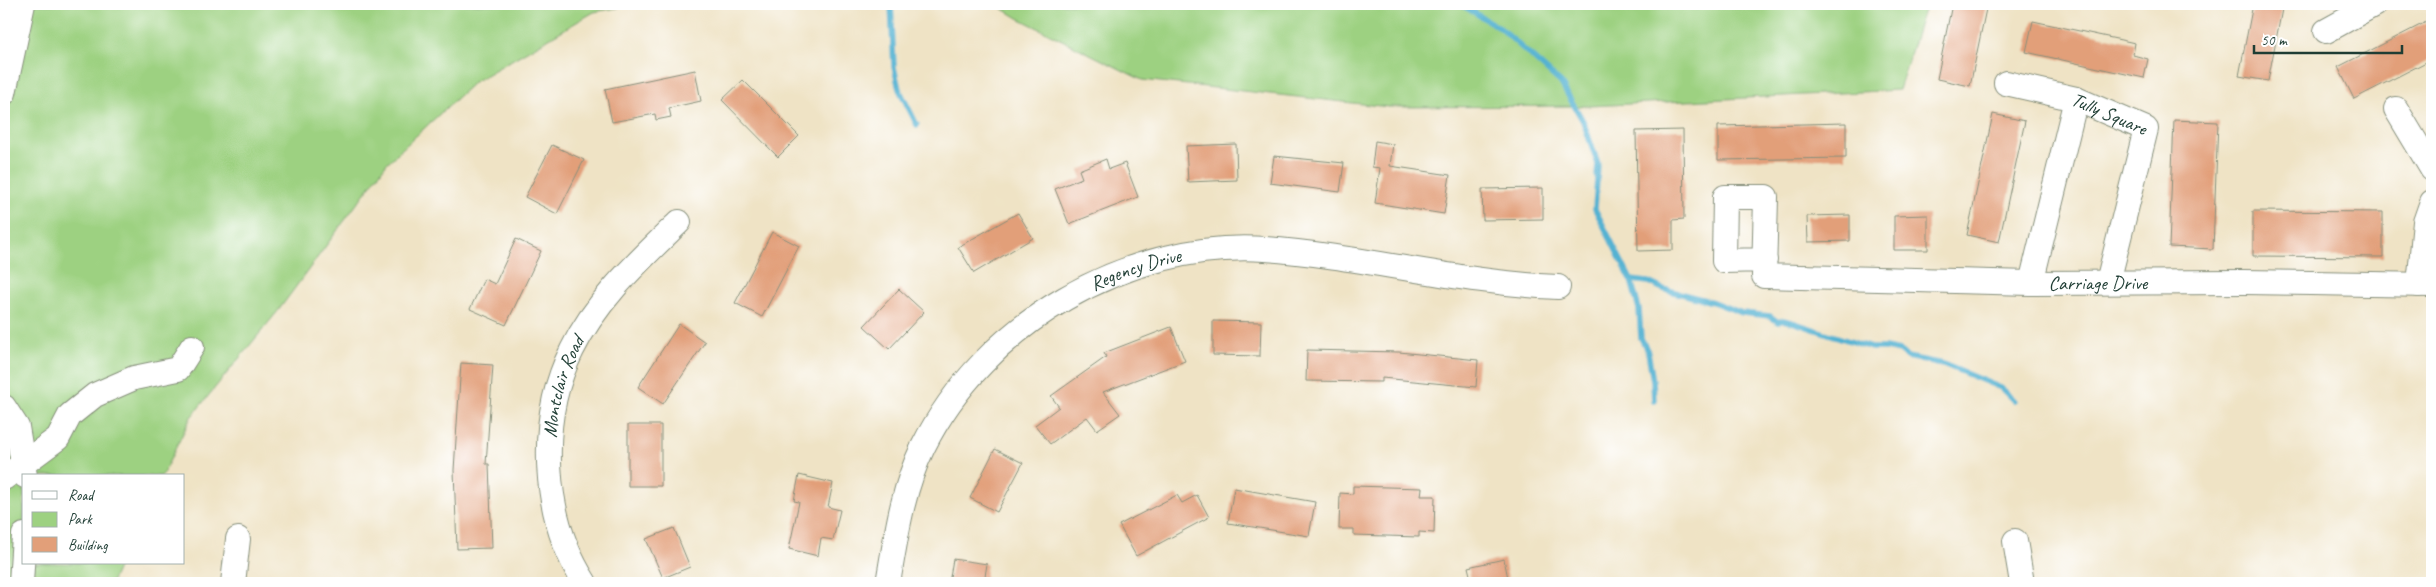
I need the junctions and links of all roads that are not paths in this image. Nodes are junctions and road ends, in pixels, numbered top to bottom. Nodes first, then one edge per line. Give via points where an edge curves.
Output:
1 (23, 4) edge
2 (2375, 4) edge
3 (2326, 31) dead end
4 (2006, 83) dead end
5 (4, 93) edge
6 (2076, 99) junction
7 (2396, 109) dead end
8 (2432, 168) edge
9 (2432, 202) edge
10 (679, 222) dead end
11 (1764, 268) dead end
12 (2108, 282) junction
13 (2031, 283) junction
14 (2426, 285) edge
15 (1558, 287) dead end
16 (192, 347) dead end
17 (4, 407) edge
18 (24, 470) edge
19 (4, 478) edge
20 (238, 539) dead end
21 (2015, 541) dead end
22 (22, 564) edge
23 (21, 583) edge
24 (233, 583) edge
25 (585, 583) edge
26 (888, 583) edge
27 (2022, 583) edge

1 - 5 street
2 - 3 street
4 - 6 street, Tully Square
6 - 12 street, Tully Square via 2146,129
6 - 13 street
7 - 8 street
9 - 14 street via 2425,222
10 - 25 street, Montclair Road via 631,269 591,318 572,349 562,374 549,454 550,490 564,542
11 - 13 street, Carriage Drive
12 - 13 street, Carriage Drive
12 - 14 street, Carriage Drive
15 - 26 street, Regency Drive via 1477,281 1264,249 1183,256 1148,263 1105,278 1034,317 968,379 942,415 923,446 909,480
16 - 18 street via 178,369 134,378 95,395 70,415 58,438
17 - 18 street via 17,427
18 - 19 street
20 - 24 street
21 - 27 street
22 - 23 street

